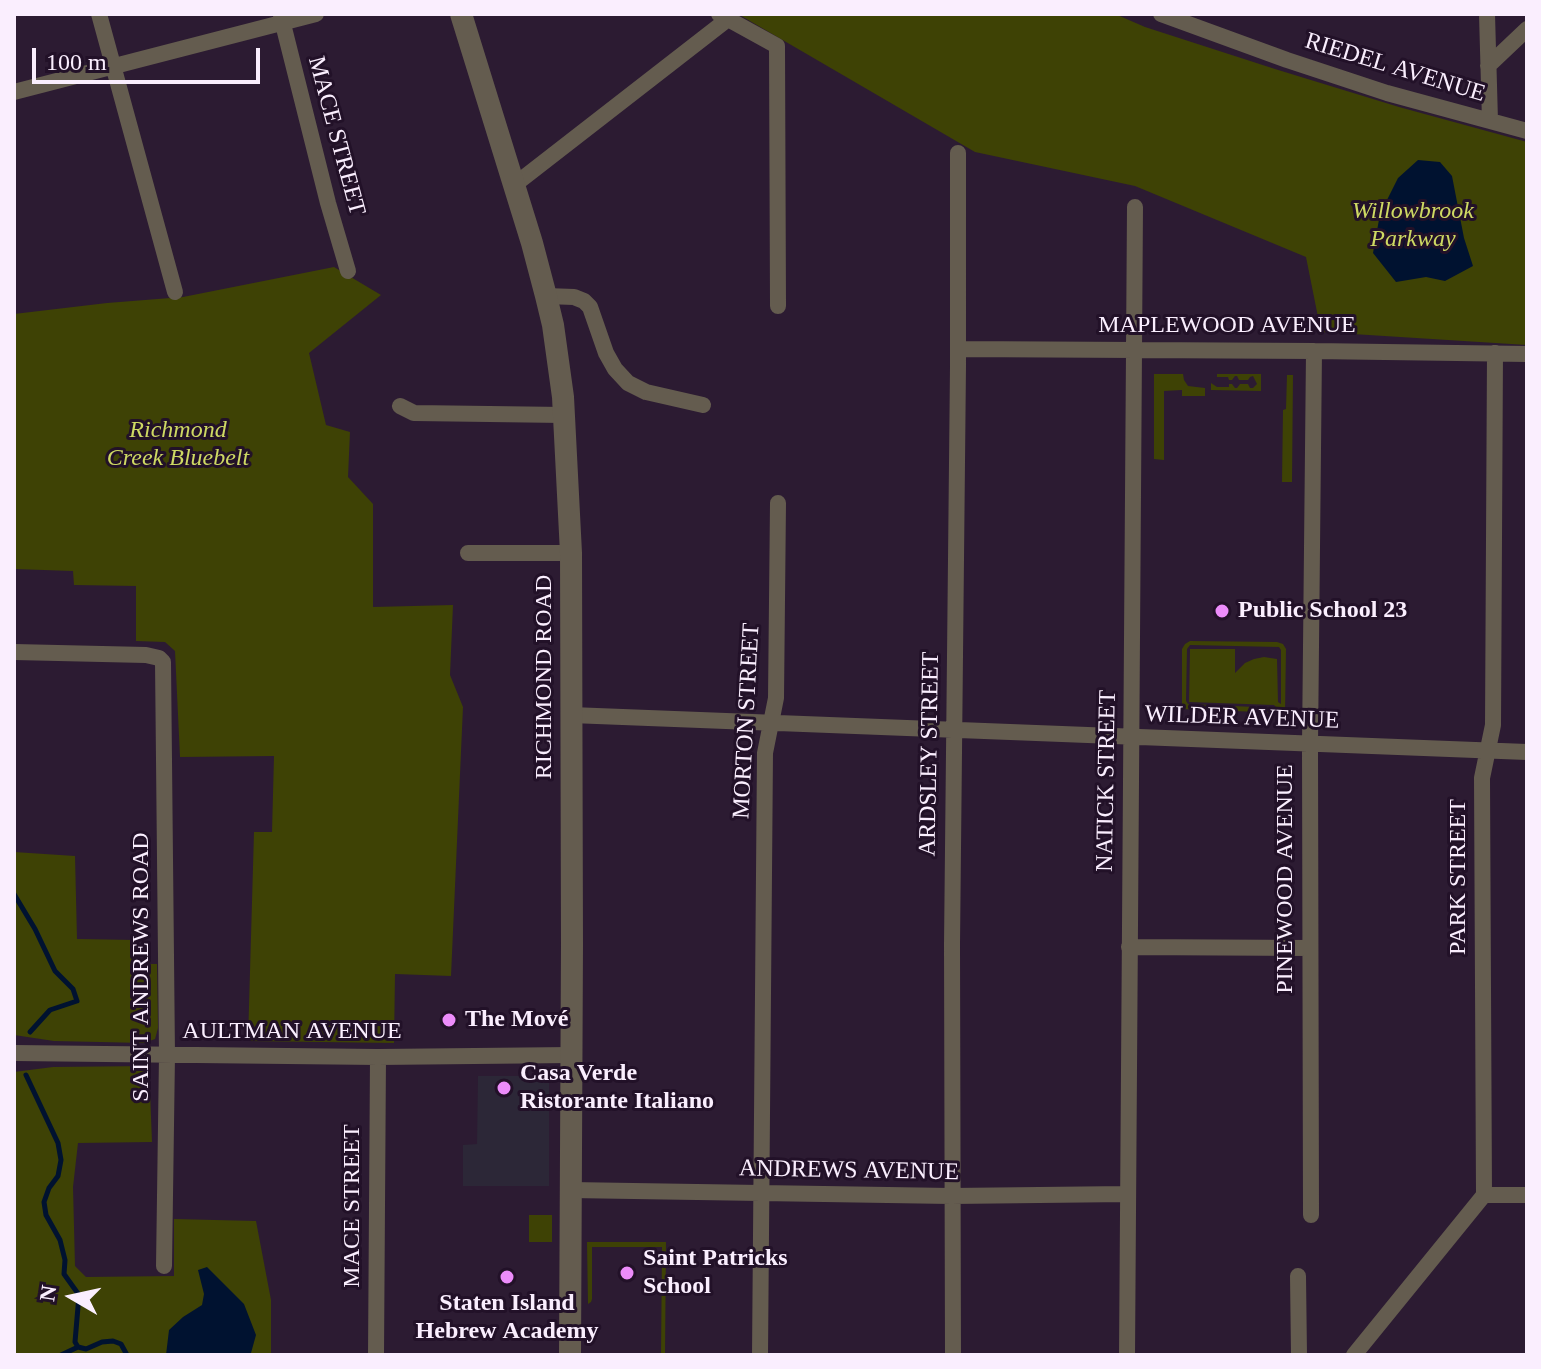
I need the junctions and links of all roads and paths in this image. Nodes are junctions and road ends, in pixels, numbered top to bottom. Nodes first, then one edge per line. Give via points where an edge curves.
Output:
1 (99, 14) edge
2 (316, 14) edge
3 (461, 14) edge
4 (1161, 14) edge
5 (1487, 14) edge
6 (724, 16) edge
7 (282, 18) edge
8 (1527, 29) edge
9 (1488, 66) junction
10 (112, 67) junction
11 (14, 92) edge
12 (1490, 121) junction
13 (1527, 131) edge
14 (958, 153) dead end
15 (513, 186) junction
16 (1135, 207) dead end
17 (348, 271) dead end
18 (175, 292) dead end
19 (546, 296) junction
20 (778, 306) dead end
21 (958, 349) junction
22 (1133, 350) junction
23 (1314, 351) junction
24 (1495, 353) junction
25 (1527, 354) edge
26 (703, 405) dead end
27 (400, 406) dead end
28 (564, 415) junction
29 (778, 503) dead end
30 (468, 553) dead end
31 (571, 553) junction
32 (14, 652) edge
33 (571, 715) junction
34 (771, 723) junction
35 (954, 731) junction
36 (1131, 738) junction
37 (1310, 745) junction
38 (1488, 751) junction
39 (1527, 752) edge
40 (1129, 947) junction
41 (1310, 948) junction
42 (14, 1053) edge
43 (167, 1055) junction
44 (571, 1055) junction
45 (378, 1057) junction
46 (570, 1190) junction
47 (761, 1194) junction
48 (1127, 1194) junction
49 (1484, 1195) junction
50 (1527, 1195) edge
51 (951, 1196) junction
52 (1311, 1215) dead end
53 (164, 1266) dead end
54 (1298, 1276) dead end
55 (376, 1355) edge
56 (570, 1355) edge
57 (760, 1355) edge
58 (953, 1355) edge
59 (1127, 1355) edge
60 (1299, 1355) edge
61 (1354, 1355) edge

1 - 10 street
2 - 7 street
3 - 15 street, RICHMOND ROAD
4 - 12 street, RIEDEL AVENUE via 1387,93
5 - 9 street
6 - 15 street
6 - 20 street via 777,46
7 - 10 street
7 - 17 street, MACE STREET
8 - 9 street
9 - 12 street
10 - 11 street
10 - 18 street
12 - 13 street, RIEDEL AVENUE
14 - 21 street, ARDSLEY STREET
15 - 19 street, RICHMOND ROAD
16 - 22 street, NATICK STREET
19 - 26 street via 574,297 590,307 606,353 628,383
19 - 28 street, RICHMOND ROAD
21 - 22 street, MAPLEWOOD AVENUE
21 - 35 street, ARDSLEY STREET
22 - 23 street, MAPLEWOOD AVENUE
22 - 36 street, NATICK STREET
23 - 24 street, MAPLEWOOD AVENUE
23 - 37 street, PINEWOOD AVENUE
24 - 25 street, MAPLEWOOD AVENUE
24 - 38 street, PARK STREET via 1493,725
27 - 28 street via 414,413
28 - 31 street, RICHMOND ROAD
29 - 34 street, MORTON STREET via 776,698
30 - 31 street
31 - 33 street, RICHMOND ROAD
32 - 43 street, SAINT ANDREWS ROAD via 153,655 163,662
33 - 34 street, WILDER AVENUE
33 - 44 street, RICHMOND ROAD
34 - 35 street, WILDER AVENUE
34 - 47 street, MORTON STREET via 765,753
35 - 36 street, WILDER AVENUE
35 - 51 street, ARDSLEY STREET
36 - 37 street, WILDER AVENUE
36 - 40 street, NATICK STREET
37 - 38 street, WILDER AVENUE
37 - 41 street, PINEWOOD AVENUE
38 - 39 street, WILDER AVENUE
38 - 49 street, PARK STREET via 1482,778
40 - 41 street
40 - 48 street, NATICK STREET
41 - 52 street, PINEWOOD AVENUE
42 - 43 street, AULTMAN AVENUE
43 - 45 street, AULTMAN AVENUE
43 - 53 street, SAINT ANDREWS ROAD
44 - 45 street, AULTMAN AVENUE
44 - 46 street, RICHMOND ROAD
45 - 55 street, MACE STREET
46 - 47 street, ANDREWS AVENUE
46 - 56 street, RICHMOND ROAD
47 - 51 street, ANDREWS AVENUE
47 - 57 street, MORTON STREET
48 - 51 street, ANDREWS AVENUE
48 - 59 street, NATICK STREET
49 - 50 street
49 - 61 street
51 - 58 street, ARDSLEY STREET
54 - 60 street

